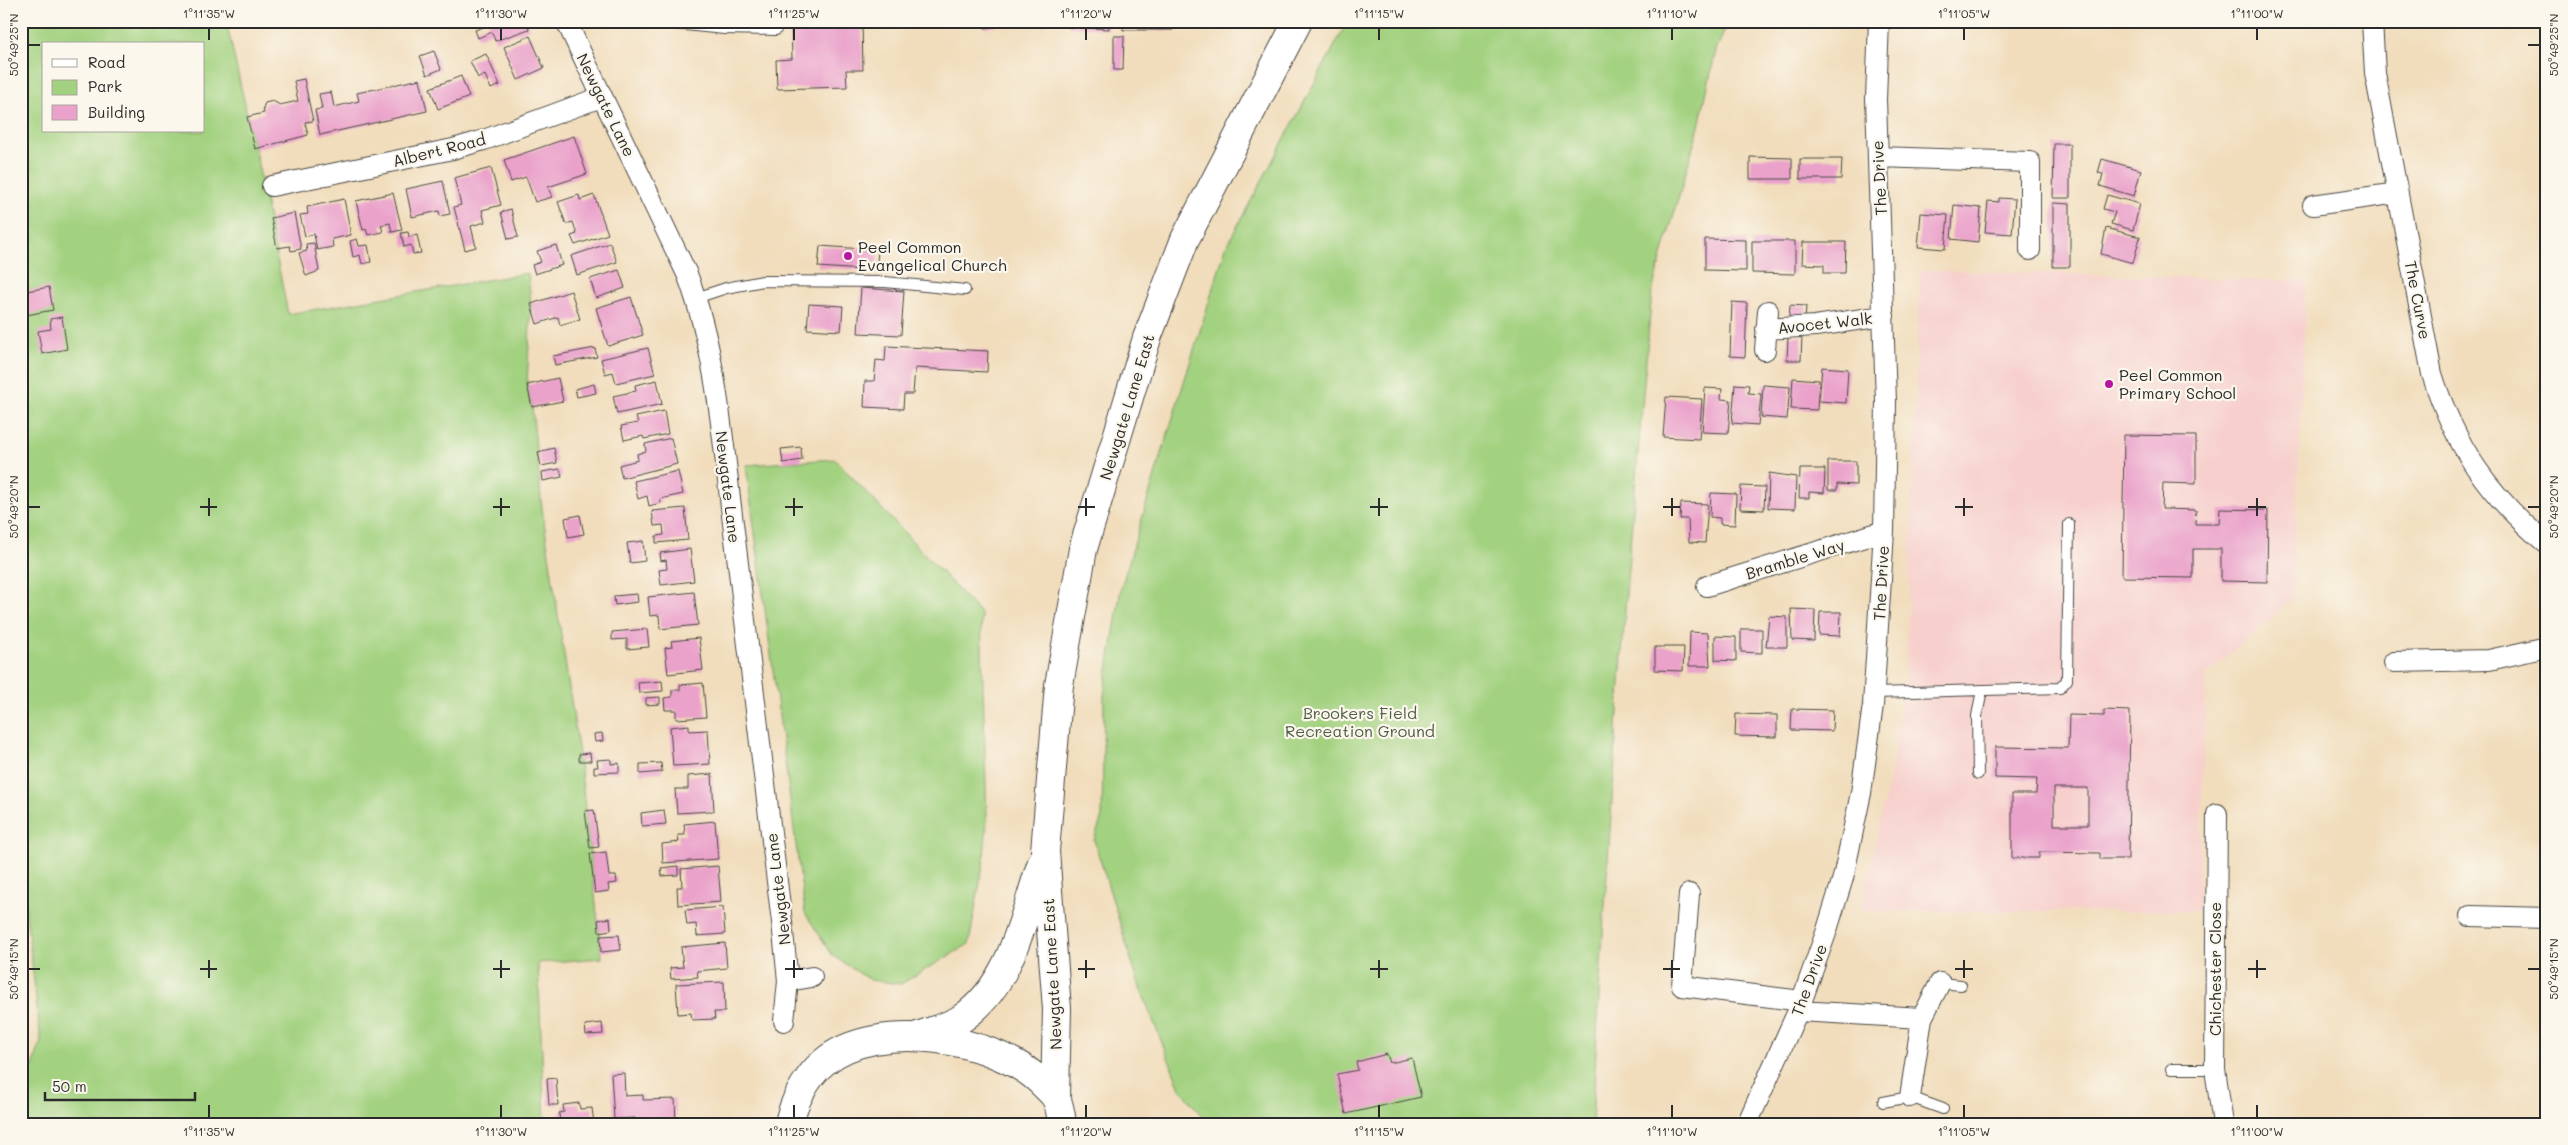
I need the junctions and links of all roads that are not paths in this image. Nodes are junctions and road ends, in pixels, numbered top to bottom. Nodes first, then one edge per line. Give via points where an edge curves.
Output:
1 (566, 21) edge
2 (646, 21) edge
3 (1298, 21) edge
4 (1879, 21) edge
5 (2372, 21) edge
6 (776, 30) dead end
7 (601, 97) junction
8 (1878, 157) junction
9 (272, 186) dead end
10 (2398, 193) junction
11 (2313, 205) dead end
12 (2030, 250) dead end
13 (965, 290) dead end
14 (696, 298) junction
15 (1884, 316) junction
16 (1764, 350) dead end
17 (2069, 524) dead end
18 (1884, 531) junction
19 (2547, 544) edge
20 (1707, 586) dead end
21 (2547, 647) edge
22 (2394, 662) dead end
23 (1982, 690) junction
24 (1874, 693) junction
25 (1978, 774) dead end
26 (2217, 814) dead end
27 (1045, 851) junction
28 (1689, 894) dead end
29 (2470, 916) dead end
30 (2547, 918) edge
31 (812, 977) dead end
32 (788, 981) junction
33 (1940, 982) joint
34 (1961, 984) dead end
35 (1800, 1006) junction
36 (1922, 1018) junction
37 (784, 1021) dead end
38 (918, 1036) junction
39 (2171, 1069) dead end
40 (2215, 1069) junction
41 (1910, 1097) junction
42 (1883, 1102) dead end
43 (1943, 1109) dead end
44 (1062, 1115) edge
45 (789, 1124) edge
46 (1747, 1124) edge
47 (2223, 1124) edge

1 - 7 street, Newgate Lane
2 - 6 lane via 724,29
3 - 27 main road, Newgate Lane East via 1185,239 1147,338 1126,406 1084,549 1061,675
4 - 8 street, The Drive
5 - 10 street, The Curve via 2375,73
7 - 9 street, Albert Road via 453,149
7 - 14 street, Newgate Lane
8 - 12 street via 2030,162
8 - 15 street, The Drive
10 - 11 street
10 - 19 street, The Curve via 2432,374 2444,412 2468,457 2500,500
13 - 14 lane via 885,282 763,282 726,288
14 - 32 street, Newgate Lane via 716,395
15 - 16 street, Avocet Walk via 1815,326 1767,320
15 - 18 street, The Drive
17 - 23 lane via 2067,680 2060,688
18 - 20 street, Bramble Way
18 - 24 street, The Drive
21 - 22 street via 2489,660
23 - 24 lane
23 - 25 lane via 1977,716
24 - 35 street, The Drive via 1861,793 1843,878
26 - 40 street, Chichester Close
27 - 38 main road, Newgate Lane East via 1004,974 985,998 960,1020
27 - 44 main road, Newgate Lane East
28 - 35 street via 1682,986
29 - 30 street
31 - 32 street
32 - 37 street, Newgate Lane
33 - 34 lane
33 - 36 street
35 - 36 street
35 - 46 street, The Drive
36 - 41 street
38 - 44 main road via 976,1046 1022,1066
38 - 45 main road via 866,1043 841,1051 824,1062 803,1087
39 - 40 lane
40 - 47 street, Chichester Close
41 - 42 lane
41 - 43 lane

